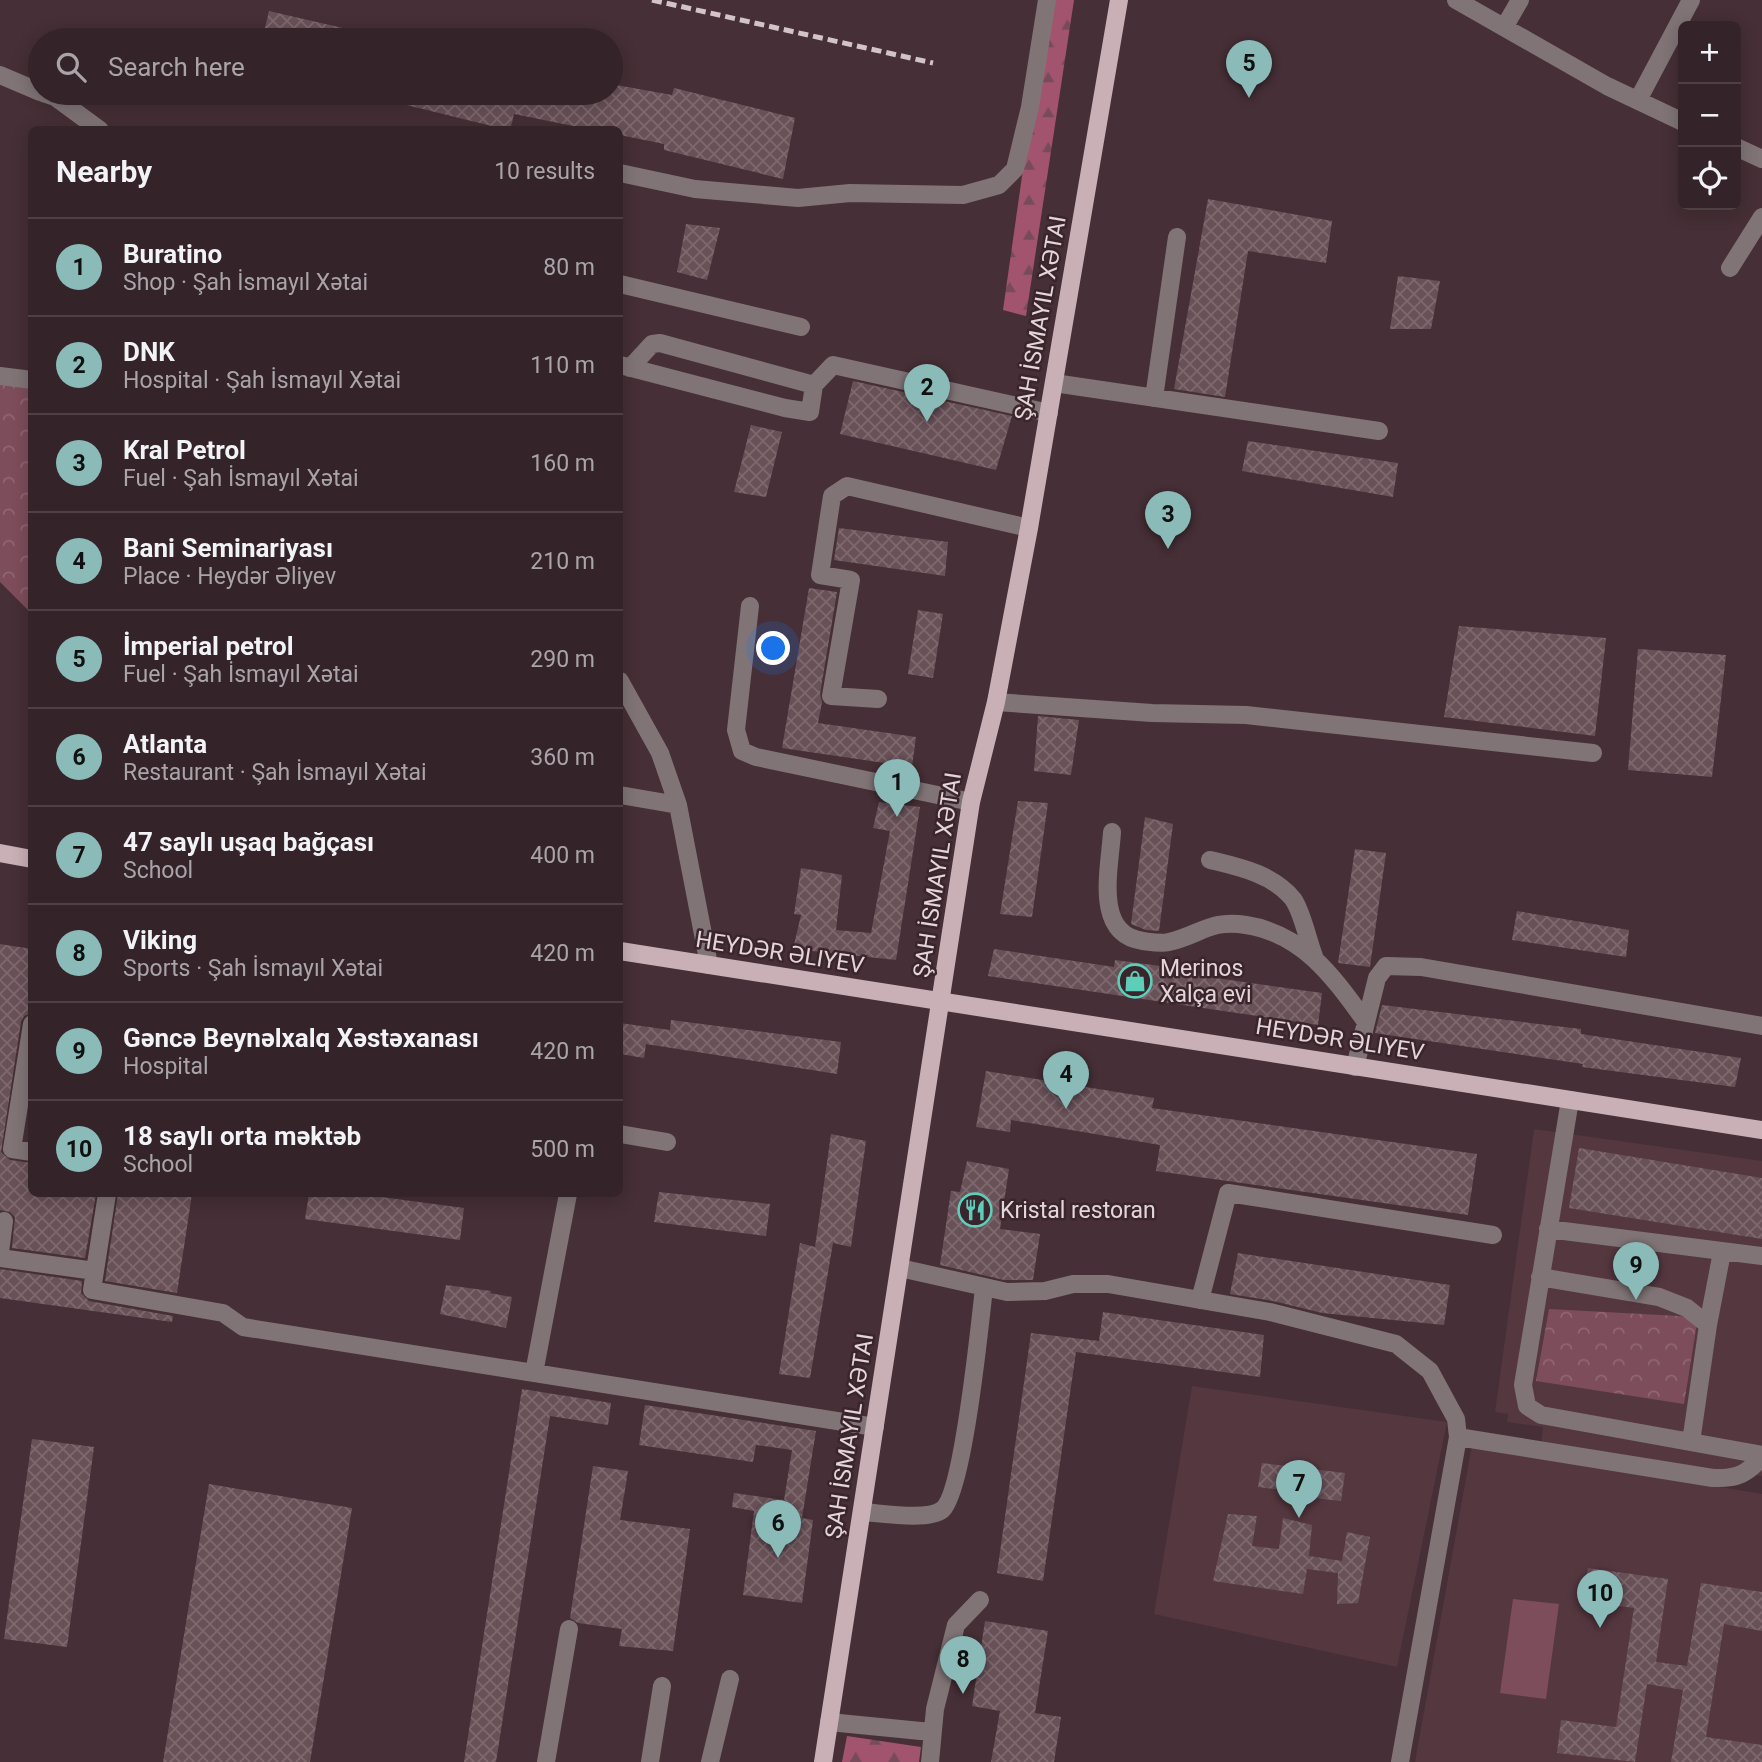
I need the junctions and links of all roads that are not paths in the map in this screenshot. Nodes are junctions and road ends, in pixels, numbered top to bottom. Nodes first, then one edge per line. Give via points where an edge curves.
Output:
1 (1047, 0) edge
2 (1119, 0) edge
3 (1456, 0) edge
4 (1520, 0) edge
5 (1691, 0) edge
6 (1505, 26) junction
7 (0, 75) edge
8 (28, 86) edge
9 (1638, 100) junction
10 (66, 105) edge
11 (1678, 120) edge
12 (95, 126) edge
13 (1741, 149) edge
14 (1762, 159) edge
15 (623, 174) edge
16 (1762, 217) edge
17 (1177, 237) dead end
18 (1730, 268) dead end
19 (623, 285) edge
20 (801, 327) dead end
21 (625, 366) edge
22 (0, 376) edge
23 (28, 380) edge
24 (1054, 383) junction
25 (814, 385) junction
26 (1154, 398) junction
27 (1049, 413) junction
28 (1379, 431) dead end
29 (1029, 527) junction
30 (750, 606) dead end
31 (623, 686) edge
32 (878, 699) dead end
33 (996, 702) junction
34 (1593, 753) dead end
35 (623, 795) edge
36 (971, 802) junction
37 (678, 805) junction
38 (1112, 832) dead end
39 (0, 853) edge
40 (28, 858) edge
41 (1210, 860) dead end
42 (623, 951) edge
43 (1314, 956) junction
44 (709, 965) junction
45 (941, 1002) junction
46 (1366, 1022) junction
47 (1762, 1026) edge
48 (28, 1049) edge
49 (1355, 1067) junction
50 (1570, 1100) junction
51 (1762, 1130) edge
52 (623, 1135) edge
53 (667, 1142) dead end
54 (28, 1151) edge
55 (106, 1197) edge
56 (567, 1197) edge
57 (4, 1222) dead end
58 (1548, 1228) junction
59 (1493, 1235) dead end
60 (0, 1252) edge
61 (1722, 1252) junction
62 (1762, 1256) edge
63 (0, 1258) edge
64 (900, 1268) junction
65 (94, 1271) junction
66 (1540, 1277) junction
67 (984, 1288) junction
68 (1200, 1300) junction
69 (1708, 1325) junction
70 (534, 1373) junction
71 (875, 1427) junction
72 (1458, 1437) junction
73 (1691, 1442) junction
74 (1762, 1456) edge
75 (862, 1512) junction
76 (980, 1601) dead end
77 (569, 1629) dead end
78 (730, 1679) dead end
79 (662, 1686) dead end
80 (829, 1722) junction
81 (932, 1732) junction
82 (546, 1762) edge
83 (650, 1762) edge
84 (710, 1762) edge
85 (823, 1762) edge
86 (930, 1762) edge
87 (1400, 1762) edge

1 - 15 street via 1015,169 999,185 963,195 850,193 797,198 695,189
2 - 24 main road
3 - 6 street
4 - 6 street
5 - 9 street
6 - 9 street
7 - 8 street
9 - 11 street
10 - 12 street
13 - 14 street
16 - 18 street
17 - 26 street
19 - 20 street
21 - 25 street via 652,344 660,343
21 - 25 street via 810,412
22 - 23 street
24 - 26 street
24 - 27 main road
25 - 27 street via 833,365
26 - 28 street
27 - 29 main road
29 - 32 street via 847,486 832,496 820,575 851,580 831,696
29 - 33 main road
30 - 36 street via 736,730 742,751
31 - 37 street via 660,753
33 - 34 street via 1246,715
33 - 36 main road
35 - 37 street
36 - 45 main road
37 - 44 street
38 - 43 street via 1108,905 1124,935 1170,942 1211,925 1249,925 1300,945
39 - 40 main road
41 - 43 street via 1247,869 1278,885 1294,901
42 - 44 main road, HEYDƏR ƏLIYEV
43 - 46 street
44 - 45 main road, HEYDƏR ƏLIYEV
45 - 49 main road, HEYDƏR ƏLIYEV
45 - 64 main road
46 - 47 street via 1377,978 1386,966 1409,965
46 - 49 street
48 - 54 street via 12,1149
49 - 50 main road, HEYDƏR ƏLIYEV
50 - 51 main road, HEYDƏR ƏLIYEV
50 - 58 street
52 - 53 street
55 - 65 street
56 - 70 street
57 - 60 street
58 - 61 street
58 - 66 street
59 - 68 street via 1228,1193
61 - 62 street
61 - 69 street
63 - 65 street
64 - 67 street
64 - 71 main road
65 - 70 street via 92,1290 223,1313 243,1327
66 - 69 street via 1659,1297 1687,1308
66 - 73 street via 1523,1385 1527,1406 1541,1415
67 - 68 street via 1020,1292 1108,1284
67 - 75 street via 968,1414 954,1488 945,1508 933,1515
68 - 72 street via 1270,1311 1396,1344 1430,1371 1456,1419
69 - 73 street
70 - 71 street
71 - 75 main road
72 - 74 street via 1728,1479 1750,1471
72 - 87 street
73 - 74 street
75 - 80 main road
76 - 81 street via 956,1625
77 - 82 street
78 - 84 street
79 - 83 street
80 - 81 street
80 - 85 main road
81 - 86 street

